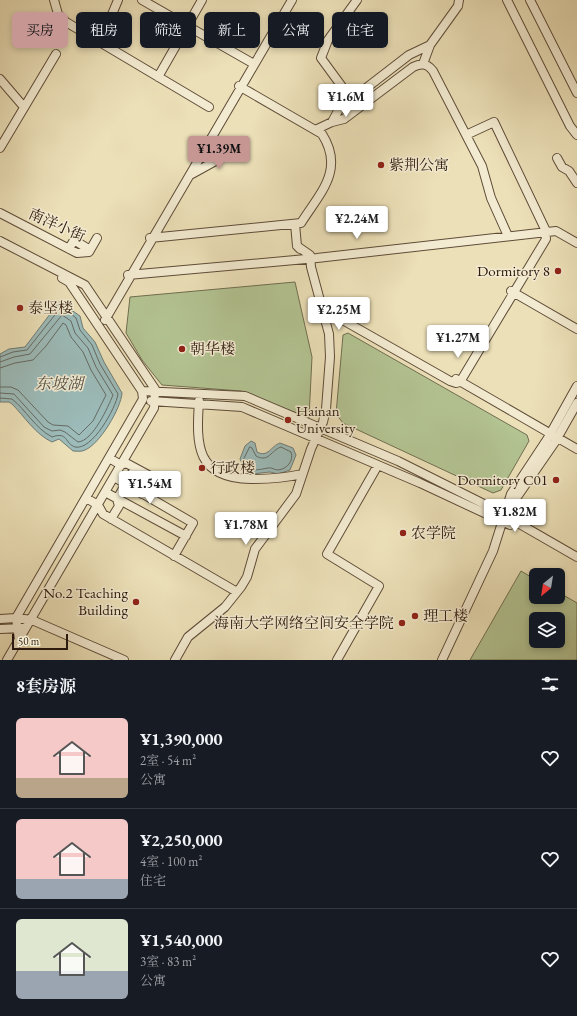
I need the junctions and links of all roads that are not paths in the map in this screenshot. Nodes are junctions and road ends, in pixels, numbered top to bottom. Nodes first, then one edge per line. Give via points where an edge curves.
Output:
1 (54, 0) edge
2 (118, 0) edge
3 (142, 0) edge
4 (149, 0) edge
5 (202, 0) edge
6 (357, 0) edge
7 (459, 0) edge
8 (507, 0) edge
9 (530, 0) edge
10 (288, 1) edge
11 (113, 12) edge
12 (164, 12) edge
13 (168, 12) edge
14 (195, 12) edge
15 (76, 28) edge
16 (196, 30) edge
17 (430, 45) junction
18 (110, 48) edge
19 (175, 48) edge
20 (56, 54) dead end
21 (253, 62) junction
22 (423, 64) junction
23 (158, 77) junction
24 (0, 79) edge
25 (240, 87) junction
26 (577, 93) edge
27 (347, 103) junction
28 (209, 106) dead end
29 (24, 107) junction
30 (332, 122) junction
31 (573, 124) edge
32 (315, 130) junction
33 (466, 135) junction
34 (577, 135) edge
35 (228, 143) dead end
36 (0, 148) edge
37 (557, 158) dead end
38 (187, 177) junction
39 (577, 183) edge
40 (0, 213) edge
41 (295, 224) junction
42 (542, 231) junction
43 (507, 234) junction
44 (97, 238) dead end
45 (151, 238) junction
46 (577, 238) edge
47 (0, 241) edge
48 (577, 243) edge
49 (0, 245) edge
50 (308, 257) junction
51 (131, 273) junction
52 (513, 292) junction
53 (320, 304) junction
54 (106, 316) junction
55 (100, 326) junction
56 (577, 329) edge
57 (459, 379) junction
58 (577, 386) edge
59 (155, 391) junction
60 (200, 393) junction
61 (143, 395) junction
62 (155, 402) junction
63 (577, 403) edge
64 (199, 404) junction
65 (319, 428) junction
66 (555, 434) junction
67 (315, 438) junction
68 (577, 445) edge
69 (577, 449) edge
70 (109, 458) junction
71 (121, 465) junction
72 (378, 465) junction
73 (135, 468) junction
74 (302, 474) junction
75 (114, 477) junction
76 (125, 484) junction
77 (105, 492) junction
78 (142, 494) junction
79 (86, 498) junction
80 (117, 499) junction
81 (98, 505) junction
82 (111, 519) junction
83 (506, 520) junction
84 (186, 536) junction
85 (174, 556) junction
86 (577, 557) edge
87 (577, 563) edge
88 (237, 592) junction
89 (16, 618) junction
90 (0, 619) edge
91 (30, 624) junction
92 (18, 628) junction
93 (0, 629) edge
94 (19, 639) junction
95 (7, 660) edge
96 (116, 660) edge
97 (124, 660) edge
98 (175, 660) edge
99 (337, 660) edge
100 (442, 660) edge
101 (446, 660) edge

1 - 15 street via 61,19
2 - 11 street
3 - 12 street
4 - 13 street
5 - 14 street
6 - 27 street via 328,40 321,58 343,88
7 - 17 street via 458,6
8 - 31 street
9 - 26 street
10 - 21 street
16 - 21 street
17 - 22 street
17 - 27 street via 409,55
18 - 23 street
19 - 23 street
20 - 29 street
21 - 25 street
22 - 30 street via 412,67 344,119
22 - 33 street via 433,71
23 - 28 street
24 - 29 street
25 - 32 street
25 - 38 street
27 - 30 street via 339,109
29 - 36 street
30 - 32 street
31 - 34 street
32 - 41 street via 322,134 328,144 332,166 330,178 301,223
33 - 42 street via 494,122 539,218
33 - 43 street via 482,166 491,198
35 - 38 street via 219,158
37 - 39 street
38 - 45 street
40 - 44 street, 南洋小街 via 82,254 90,250
41 - 45 street
41 - 50 street via 297,246
42 - 43 street
42 - 46 street via 558,228
42 - 48 street via 556,231
42 - 52 street
43 - 50 street
45 - 51 street
47 - 54 street via 85,285
49 - 55 street via 69,282
50 - 51 street
50 - 53 street
51 - 54 street
52 - 56 street
52 - 57 street
53 - 57 street
53 - 65 street via 329,334 330,357 326,409
54 - 55 street
54 - 59 street
55 - 61 street
57 - 66 street
58 - 66 street
59 - 60 street
59 - 61 street
59 - 62 street
60 - 64 street
60 - 65 street via 245,396
61 - 62 street
61 - 70 street
62 - 64 street
62 - 71 street
63 - 66 street
64 - 67 street via 242,407
64 - 74 street via 200,450 206,462 216,472 230,478 253,479 285,478
65 - 67 street
65 - 83 street via 398,461 490,507
66 - 68 street
66 - 69 street
66 - 83 street
67 - 72 street
67 - 74 street
70 - 71 street
70 - 79 street
71 - 73 street via 126,463
71 - 75 street
72 - 83 street
72 - 99 street via 327,554 379,586
73 - 76 street
73 - 78 street via 152,477
74 - 88 street via 293,501 255,549 246,577
75 - 76 street
75 - 77 street
76 - 78 street
76 - 80 street
77 - 80 street
77 - 81 street
78 - 84 street via 193,523
79 - 81 street
79 - 89 street
80 - 82 street via 119,506
80 - 84 street
81 - 82 street via 102,514
81 - 91 street
82 - 85 street
83 - 86 street
83 - 87 street
83 - 100 street
83 - 101 street via 497,552
84 - 85 street
85 - 88 street
88 - 98 street via 225,608 188,637
89 - 90 street
89 - 91 street
89 - 92 street
91 - 92 street
91 - 94 street
91 - 96 street
91 - 97 street
92 - 93 street
92 - 94 street
94 - 95 street

